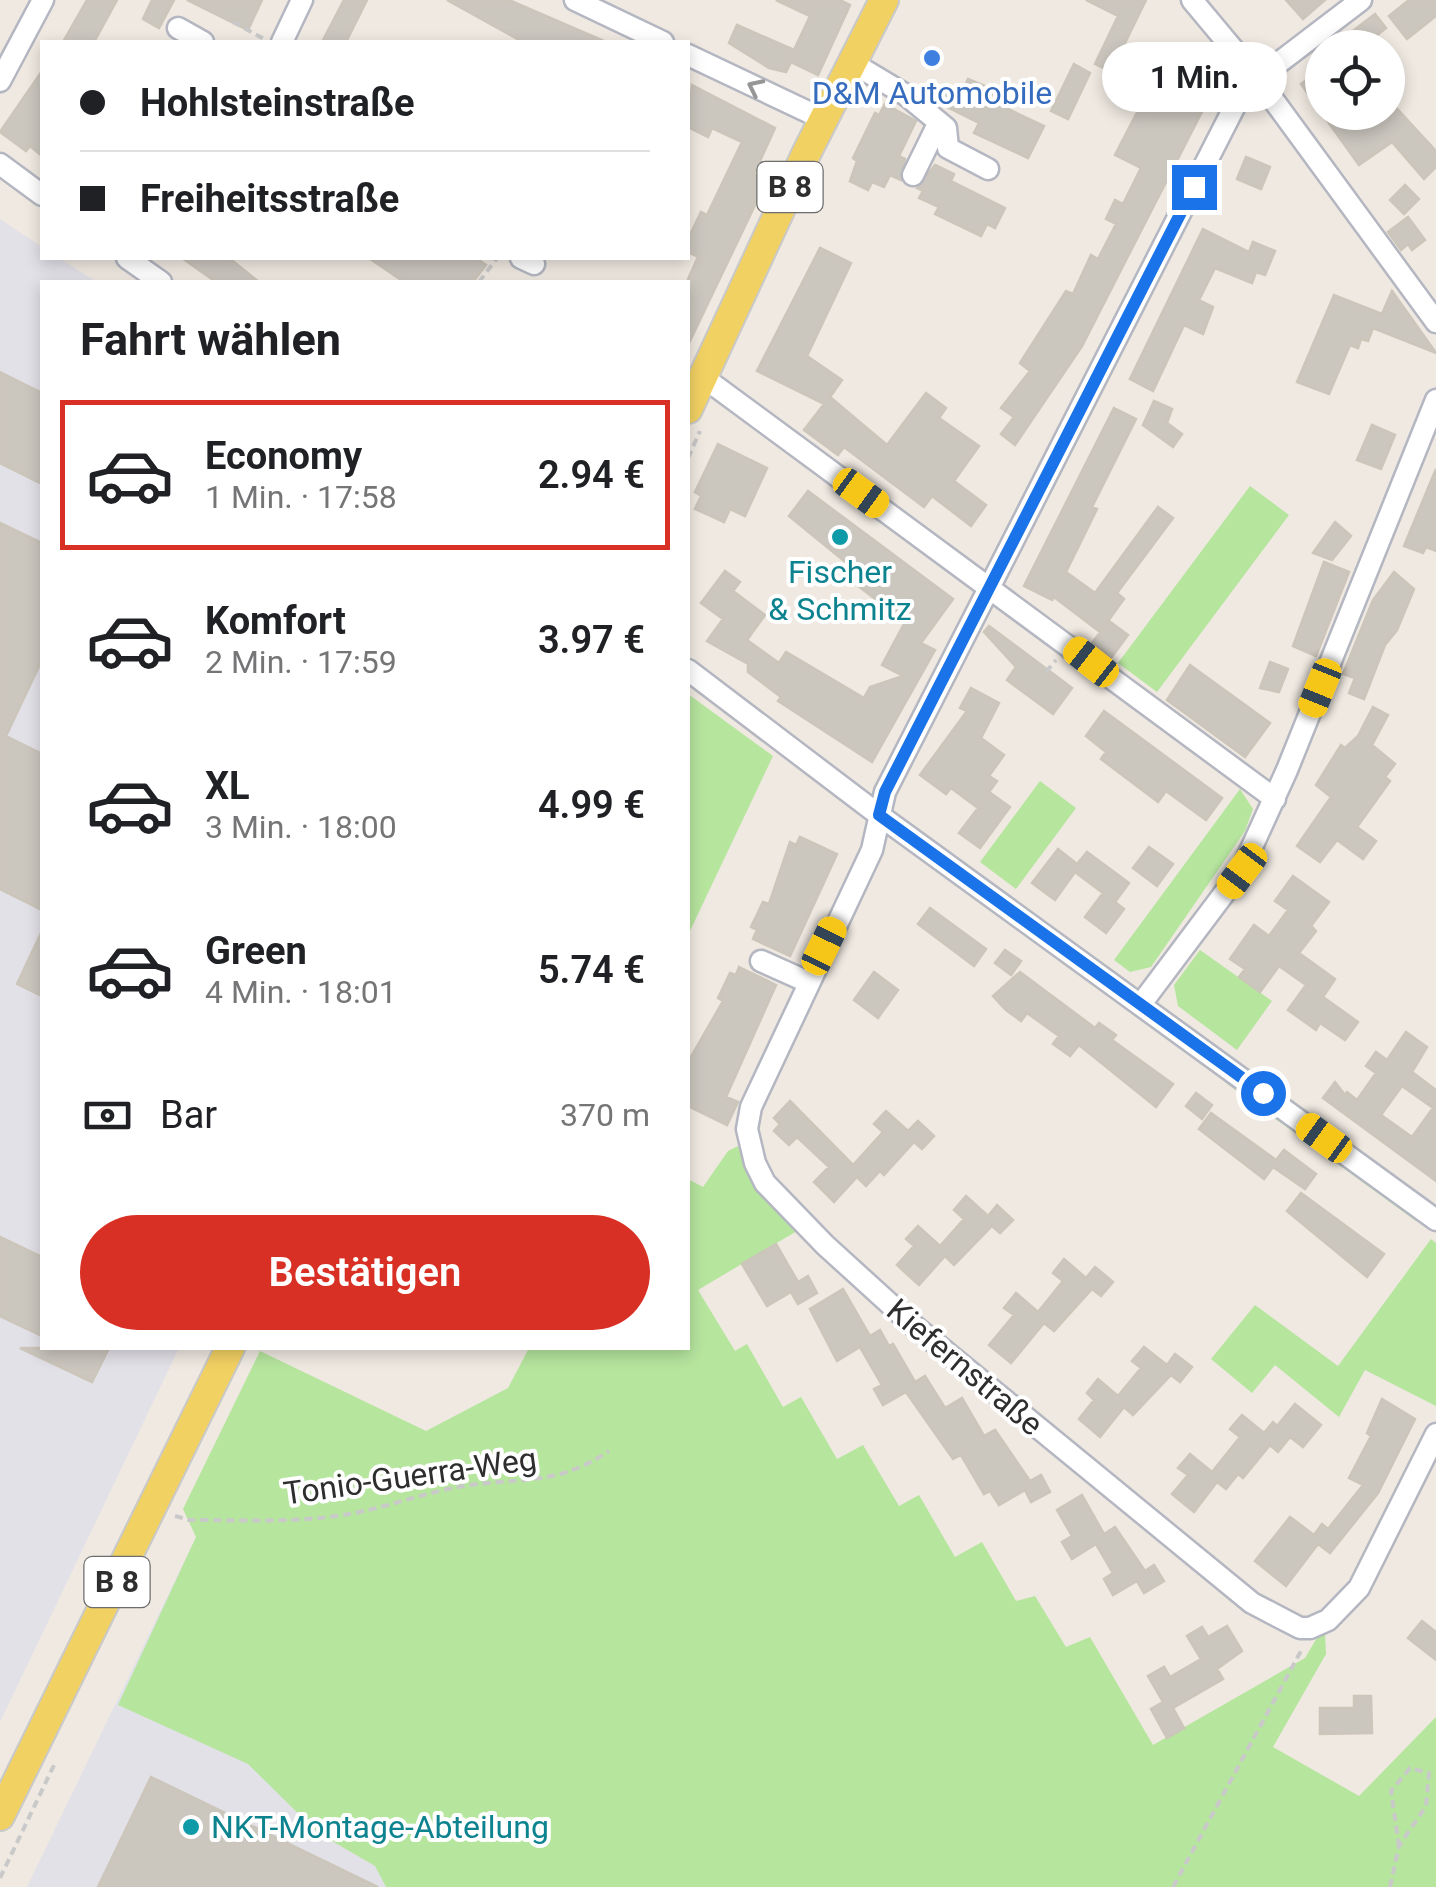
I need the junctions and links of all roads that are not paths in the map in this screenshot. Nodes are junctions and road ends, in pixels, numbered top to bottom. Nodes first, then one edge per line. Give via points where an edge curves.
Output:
1 (44, 0) edge
2 (302, 0) edge
3 (576, 0) edge
4 (884, 0) edge
5 (1192, 0) edge
6 (1362, 0) edge
7 (178, 28) dead end
8 (199, 40) edge
9 (283, 40) edge
10 (659, 40) edge
11 (690, 55) edge
12 (851, 62) junction
13 (1258, 78) junction
14 (0, 82) edge
15 (823, 119) junction
16 (939, 122) junction
17 (0, 164) edge
18 (988, 169) dead end
19 (913, 175) dead end
20 (40, 194) edge
21 (130, 260) edge
22 (158, 280) edge
23 (1436, 322) edge
24 (704, 377) junction
25 (1436, 400) edge
26 (690, 405) edge
27 (991, 587) junction
28 (690, 672) edge
29 (1275, 799) junction
30 (879, 815) junction
31 (761, 961) dead end
32 (808, 982) junction
33 (1141, 1004) junction
34 (1436, 1220) edge
35 (229, 1350) edge
36 (1436, 1434) edge
37 (0, 1816) edge

1 - 14 street
2 - 9 street
3 - 10 street
4 - 12 main road, B 8
5 - 13 street
6 - 13 street, Kiefernstraße
7 - 8 street
15 -> 11 street
12 - 15 main road, B 8
12 - 16 street
13 - 23 street
13 - 27 street, Kiefernstraße via 1243,90
15 - 24 main road, B 8
16 - 18 street via 948,148
16 - 19 street
17 - 20 street
21 - 22 street
24 - 26 main road, B 8
24 - 27 street
25 - 29 street
27 - 29 street
27 - 30 street, Kiefernstraße
28 - 30 street
29 - 33 street via 1242,871
30 - 32 street, Kiefernstraße via 872,850
30 - 33 street
31 - 32 street
32 - 36 street, Kiefernstraße via 746,1120 765,1183 913,1325 1252,1603 1300,1628 1342,1608 1359,1588
33 - 34 street
35 - 37 main road, B 8

